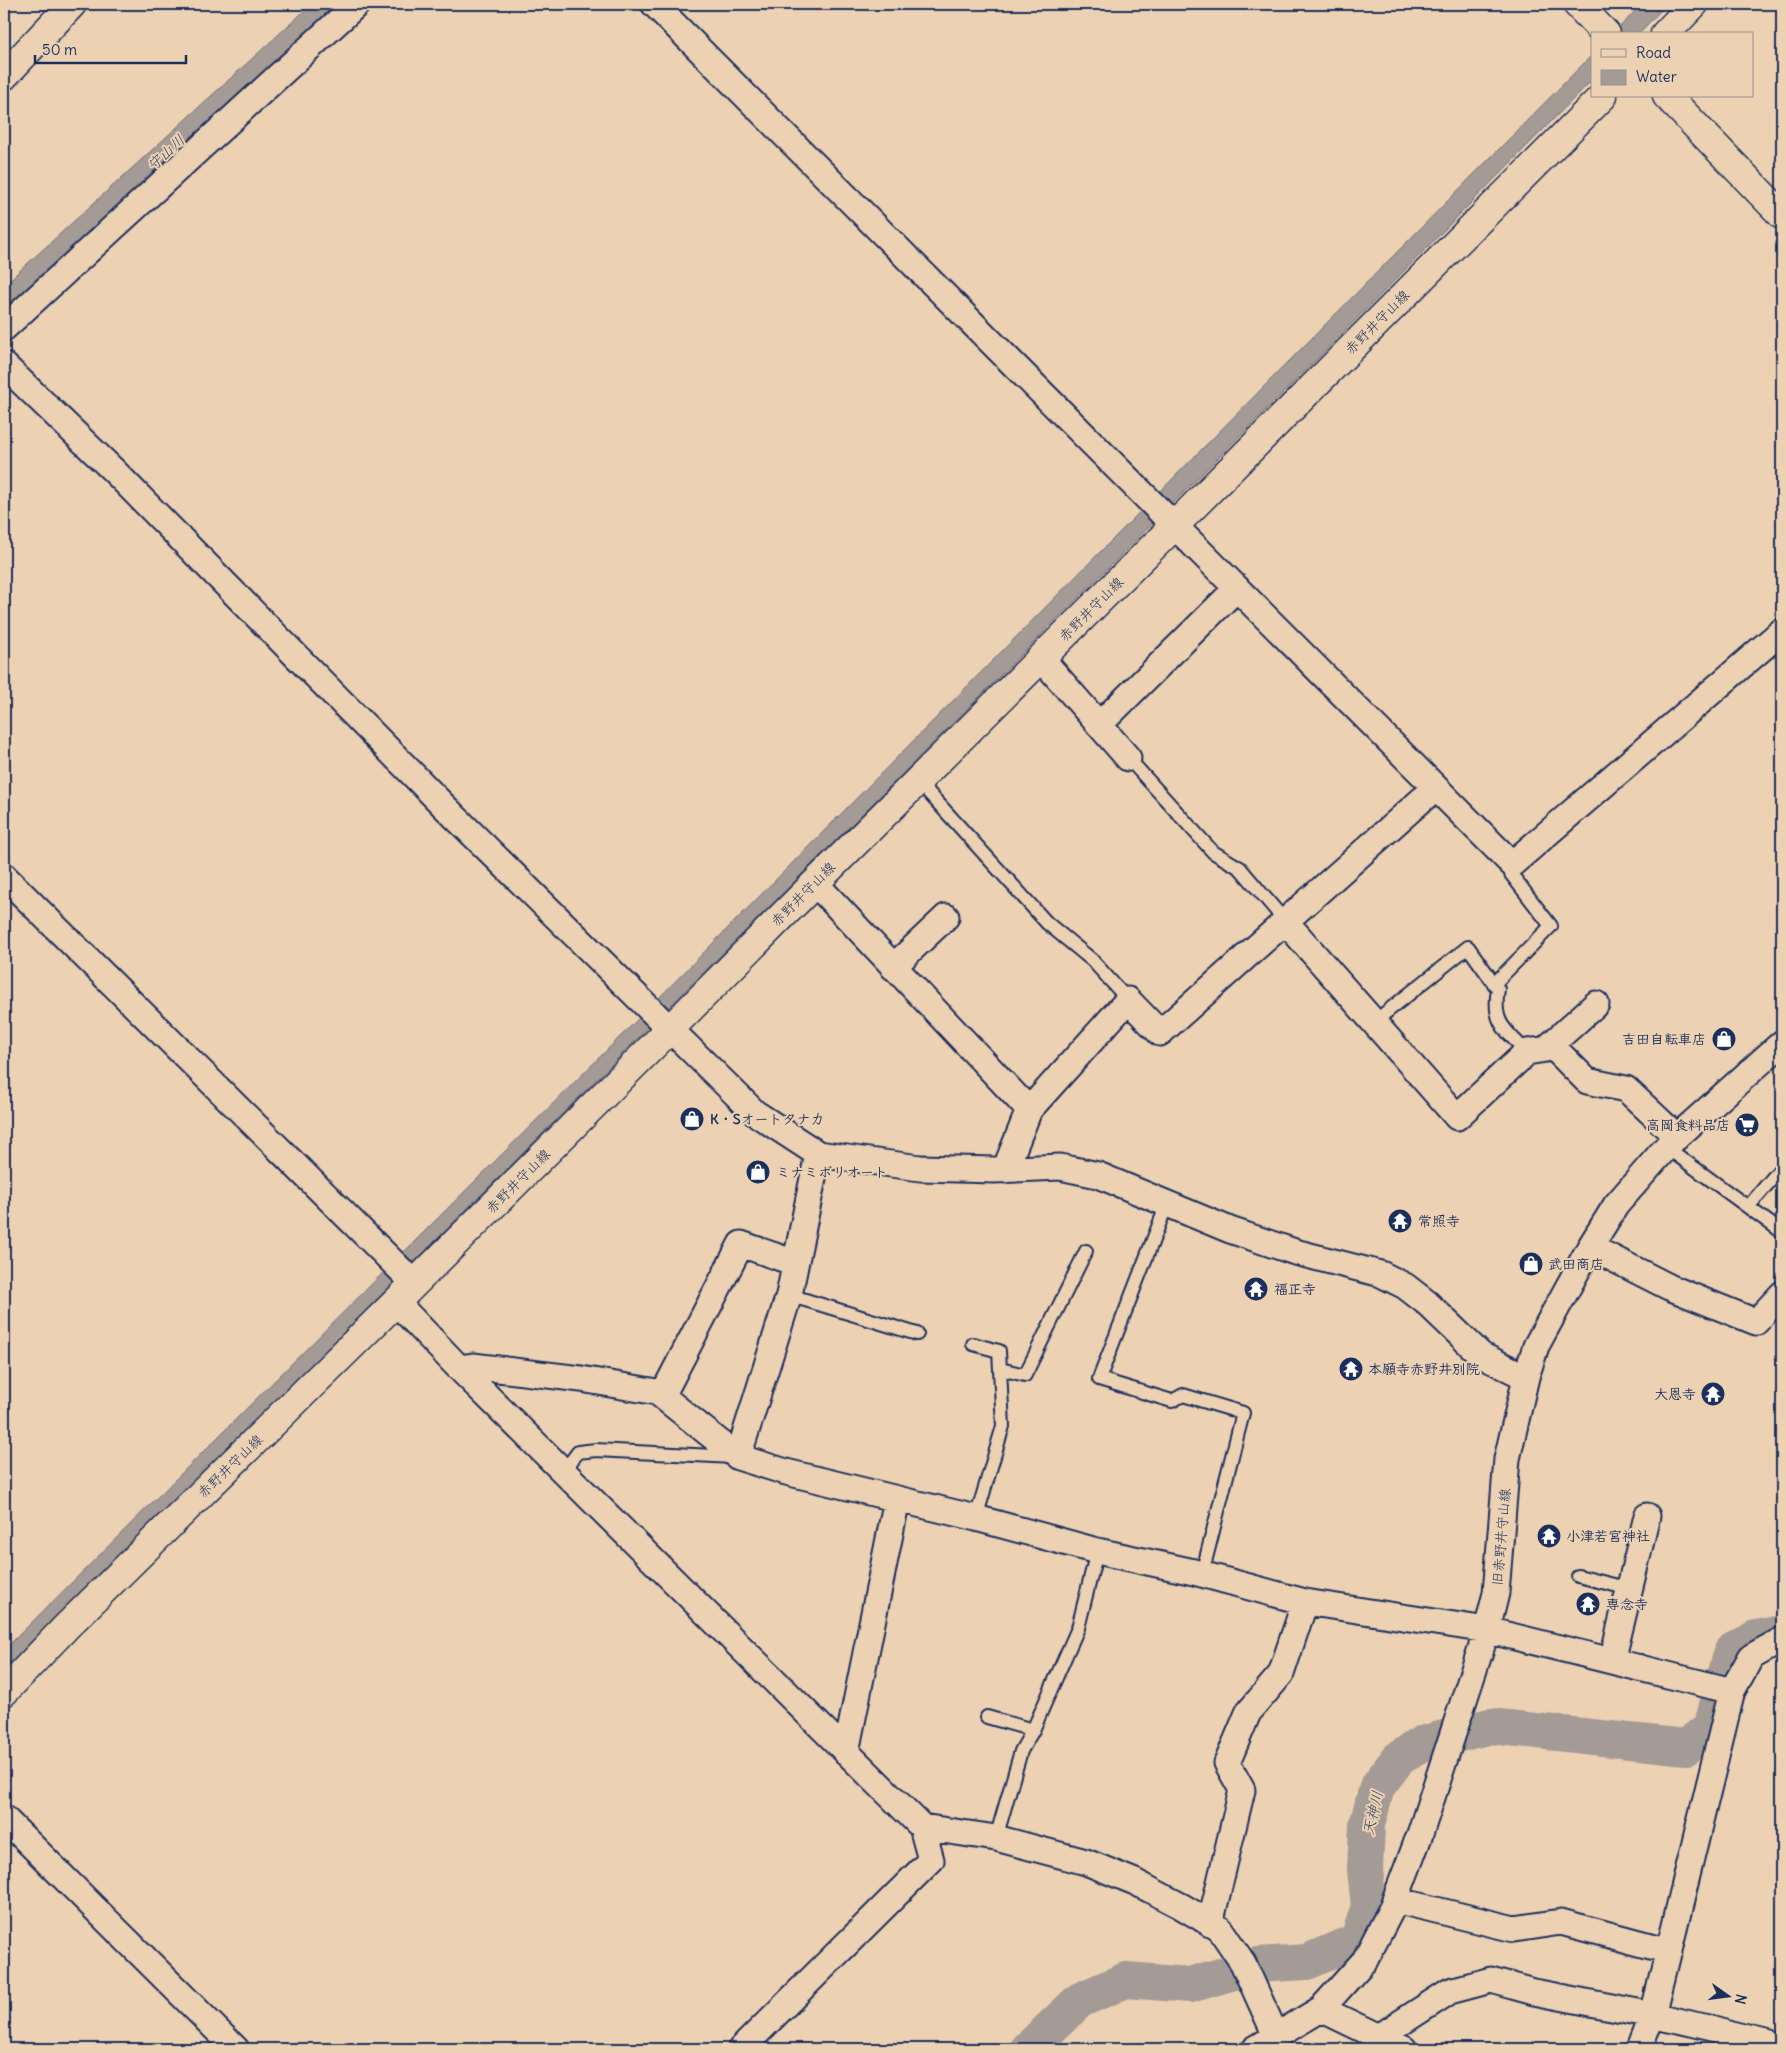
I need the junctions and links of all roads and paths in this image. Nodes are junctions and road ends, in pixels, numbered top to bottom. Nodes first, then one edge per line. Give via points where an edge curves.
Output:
1 (72, 4) edge
2 (357, 4) edge
3 (654, 4) edge
4 (1577, 4) edge
5 (1694, 4) edge
6 (1604, 32) edge
7 (1667, 32) edge
8 (4, 76) edge
9 (1601, 98) edge
10 (1669, 98) edge
11 (1782, 215) edge
12 (4, 328) edge
13 (4, 365) edge
14 (1175, 525) junction
15 (1237, 588) junction
16 (1782, 631) edge
17 (1041, 658) junction
18 (1099, 725) junction
19 (1128, 758) joint
20 (918, 781) junction
21 (1435, 788) junction
22 (1512, 864) junction
23 (4, 876) edge
24 (815, 882) junction
25 (946, 917) dead end
26 (1285, 921) junction
27 (893, 966) junction
28 (1494, 984) junction
29 (1128, 1000) junction
30 (1596, 1004) dead end
31 (1374, 1022) junction
32 (670, 1030) junction
33 (1782, 1043) edge
34 (1551, 1045) junction
35 (1527, 1052) junction
36 (1029, 1110) junction
37 (1671, 1142) junction
38 (818, 1154) junction
39 (1782, 1167) edge
40 (1005, 1170) junction
41 (1167, 1204) junction
42 (1748, 1207) junction
43 (1782, 1232) edge
44 (1590, 1247) junction
45 (1086, 1251) dead end
46 (795, 1263) junction
47 (406, 1293) junction
48 (1782, 1294) edge
49 (789, 1295) junction
50 (916, 1334) dead end
51 (973, 1344) dead end
52 (459, 1368) junction
53 (1000, 1369) junction
54 (1526, 1377) junction
55 (662, 1396) junction
56 (738, 1457) junction
57 (564, 1472) junction
58 (897, 1499) junction
59 (1647, 1516) dead end
60 (976, 1518) junction
61 (1097, 1550) junction
62 (1202, 1574) junction
63 (1578, 1576) dead end
64 (1630, 1590) junction
65 (1305, 1602) junction
66 (1487, 1630) junction
67 (1782, 1640) edge
68 (1612, 1661) junction
69 (1732, 1691) junction
70 (4, 1692) edge
71 (987, 1717) dead end
72 (1033, 1730) junction
73 (846, 1752) junction
74 (4, 1818) edge
75 (922, 1827) junction
76 (996, 1838) junction
77 (1395, 1900) junction
78 (1210, 1924) junction
79 (1669, 1951) junction
80 (1321, 2009) junction
81 (1653, 2015) junction
82 (1276, 2036) junction
83 (1379, 2037) junction
84 (1782, 2046) edge
85 (236, 2049) edge
86 (742, 2049) edge
87 (1254, 2049) edge
88 (1404, 2049) edge
89 (1640, 2049) edge

1 - 8 main road
2 - 12 street
3 - 14 street
4 - 6 main road
5 - 7 main road
9 - 14 main road, 赤野井守山線
10 - 11 main road
13 - 32 street via 114,471
14 - 15 street
14 - 17 main road, 赤野井守山線
15 - 18 street
15 - 21 street
16 - 22 street
17 - 18 street
17 - 20 main road, 赤野井守山線
18 - 19 street
19 - 26 lane via 1213,852 1240,868
20 - 24 main road, 赤野井守山線
20 - 29 lane via 1048,923 1092,960
21 - 22 street
21 - 26 street
22 - 28 lane via 1511,874 1551,926
23 - 47 street
24 - 27 street
24 - 32 main road, 赤野井守山線
25 - 27 street
26 - 29 street via 1160,1033
26 - 31 street
27 - 36 street
28 - 31 lane via 1468,947
28 - 35 lane via 1498,989 1495,1006 1501,1026
29 - 36 street
30 - 34 street
31 - 35 street via 1457,1117
32 - 38 street via 755,1113
32 - 47 main road, 赤野井守山線
33 - 37 street, 旧赤野井守山線
34 - 35 street
34 - 37 street via 1587,1081 1626,1089
36 - 40 street
37 - 42 lane
37 - 44 street, 旧赤野井守山線 via 1616,1205
38 - 40 street via 920,1168
38 - 46 street
39 - 42 lane
40 - 41 street via 1060,1167 1098,1175
41 - 54 street via 1230,1230 1295,1252 1381,1274 1406,1286 1481,1355
41 - 62 lane via 1099,1379 1172,1401 1183,1395 1242,1413
42 - 43 lane
44 - 48 street via 1669,1287 1756,1322
44 - 54 street, 旧赤野井守山線 via 1536,1346
45 - 53 lane via 1025,1375
46 - 49 street
46 - 55 street via 740,1244
47 - 52 street
47 - 70 main road, 赤野井守山線
49 - 50 lane
49 - 56 street
51 - 53 lane via 999,1351
52 - 55 street via 473,1366 581,1379 657,1392
52 - 57 street
53 - 60 lane via 1003,1426
54 - 66 street, 旧赤野井守山線 via 1507,1459 1496,1593
55 - 56 street
56 - 57 lane via 596,1450 578,1452
56 - 58 street
57 - 73 street
58 - 60 street
58 - 73 street
59 - 64 street
60 - 61 street
61 - 62 street
61 - 72 lane via 1078,1628
62 - 65 street
63 - 64 lane
64 - 68 street
65 - 66 street
65 - 78 street via 1281,1674 1248,1713 1227,1763 1242,1790
66 - 68 street
66 - 77 street, 旧赤野井守山線
67 - 69 street via 1751,1657
68 - 69 street
69 - 79 street
71 - 72 lane
72 - 76 lane via 1021,1751
73 - 75 street
74 - 85 street
75 - 76 street
75 - 86 street via 931,1860
76 - 78 street via 1086,1862 1127,1879
77 - 79 street via 1514,1929 1561,1922
77 - 80 street, 旧赤野井守山線 via 1365,1960
78 - 82 street via 1220,1929 1243,1963
79 - 81 street
80 - 82 street, 旧赤野井守山線
80 - 83 street
81 - 83 street via 1534,1992 1491,1980 1450,1991
81 - 84 street
81 - 89 street
82 - 87 street, 旧赤野井守山線
83 - 88 street

